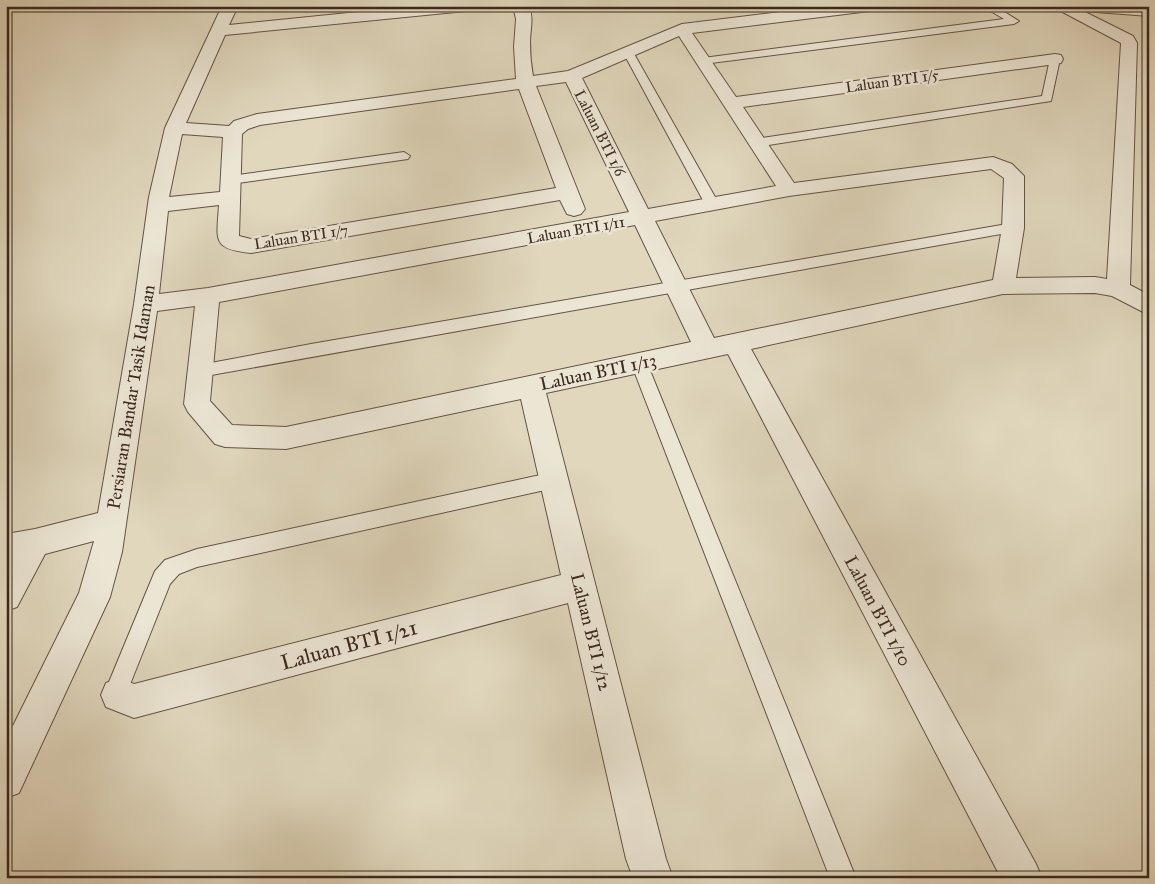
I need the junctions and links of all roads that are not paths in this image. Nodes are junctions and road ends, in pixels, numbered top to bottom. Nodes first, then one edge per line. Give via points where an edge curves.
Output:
1 (230, 6) edge
2 (466, 6) edge
3 (521, 6) edge
4 (870, 6) edge
5 (987, 6) edge
6 (1062, 6) edge
7 (1081, 6) edge
8 (1149, 11) edge
9 (682, 29) junction
10 (219, 31) junction
11 (628, 52) junction
12 (1054, 59) joint
13 (703, 61) junction
14 (572, 76) junction
15 (526, 84) junction
16 (730, 102) junction
17 (174, 128) junction
18 (233, 132) junction
19 (756, 143) junction
20 (404, 156) dead end
21 (230, 188) junction
22 (788, 190) junction
23 (568, 192) junction
24 (712, 204) junction
25 (158, 205) junction
26 (642, 217) junction
27 (1013, 228) junction
28 (582, 229) junction
29 (1003, 286) junction
30 (676, 287) junction
31 (1118, 289) junction
32 (208, 296) junction
33 (146, 304) junction
34 (1149, 306) edge
35 (721, 346) junction
36 (639, 364) junction
37 (200, 371) junction
38 (531, 386) junction
39 (554, 480) junction
40 (112, 522) junction
41 (20, 546) edge
42 (580, 585) junction
43 (6, 596) edge
44 (118, 695) joint
45 (6, 780) edge
46 (644, 872) edge
47 (843, 878) edge
48 (1022, 878) edge

1 - 10 street, Persiaran Bandar Tasik Idaman
2 - 10 street
3 - 15 street via 525,18 522,41
4 - 9 street, Laluan BTI 1/6
5 - 13 lane via 1014,21
6 - 31 street via 1127,39 1129,43
7 - 8 street
9 - 11 street, Laluan BTI 1/6
9 - 13 street
10 - 17 street, Persiaran Bandar Tasik Idaman
11 - 14 street, Laluan BTI 1/6
11 - 24 lane
12 - 16 street, Laluan BTI 1/5
12 - 19 lane via 1047,99
13 - 16 street
14 - 15 street
14 - 26 street, Laluan BTI 1/6
15 - 18 street via 257,120 241,125
15 - 23 street
16 - 19 street
17 - 18 street
17 - 25 street, Persiaran Bandar Tasik Idaman
18 - 21 street, Laluan BTI 1/7
19 - 22 street
20 - 21 lane
21 - 23 street, Laluan BTI 1/7 via 228,238 234,244 252,246
21 - 25 street
22 - 24 street, Laluan BTI 1/11
22 - 27 street, Laluan BTI 1/11 via 993,164 1014,176
23 - 28 street
24 - 26 street, Laluan BTI 1/11
25 - 33 street, Persiaran Bandar Tasik Idaman
26 - 28 street, Laluan BTI 1/11
26 - 30 street, Laluan BTI 1/6
27 - 29 street
27 - 30 lane
28 - 32 street, Laluan BTI 1/11
29 - 31 street, Laluan BTI 1/13 via 1095,285
29 - 35 street, Laluan BTI 1/13
30 - 35 street, Laluan BTI 1/10
30 - 37 lane
31 - 34 street, Laluan BTI 1/13
32 - 33 street, Laluan BTI 1/11
32 - 37 street, Laluan BTI 1/13
33 - 40 street, Persiaran Bandar Tasik Idaman
35 - 36 street, Laluan BTI 1/13
35 - 48 street, Laluan BTI 1/10
36 - 38 street, Laluan BTI 1/13
36 - 47 lane
37 - 38 street, Laluan BTI 1/13 via 197,404 225,436 286,438
38 - 39 street, Laluan BTI 1/12
39 - 42 street, Laluan BTI 1/12
39 - 44 lane via 172,566 162,578 120,682
40 - 41 street
40 - 45 street, Persiaran Bandar Tasik Idaman via 94,598
41 - 43 street
42 - 44 street, Laluan BTI 1/21 via 134,701
42 - 46 street, Laluan BTI 1/12

